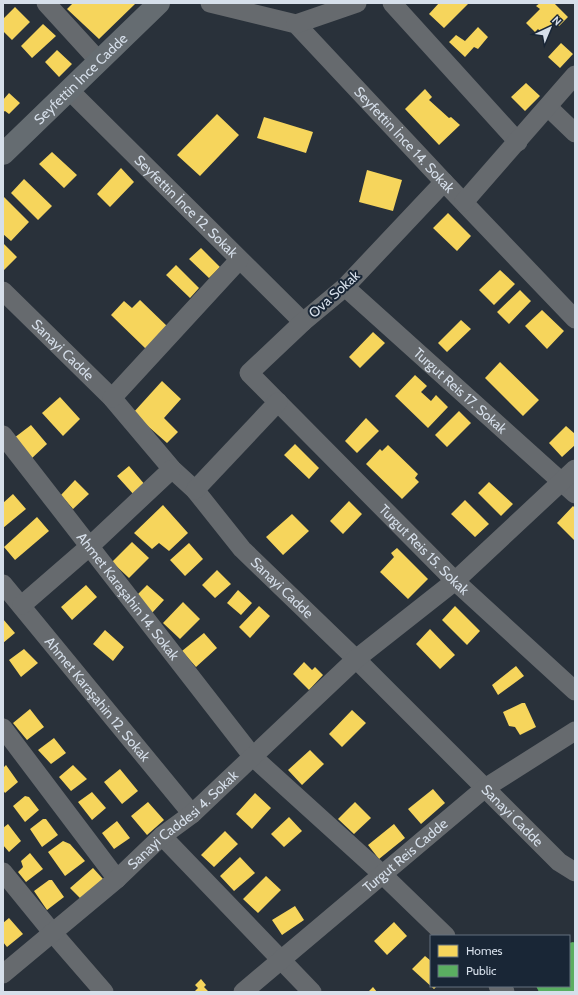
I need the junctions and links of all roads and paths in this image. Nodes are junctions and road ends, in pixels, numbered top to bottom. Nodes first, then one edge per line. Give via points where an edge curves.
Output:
1 (46, 3) edge
2 (159, 3) edge
3 (210, 3) edge
4 (357, 3) edge
5 (392, 3) edge
6 (296, 24) junction
7 (99, 61) junction
8 (575, 75) edge
9 (68, 90) junction
10 (548, 107) junction
11 (575, 133) edge
12 (518, 142) junction
13 (4, 151) edge
14 (444, 182) junction
15 (464, 202) junction
16 (239, 260) junction
17 (345, 287) junction
18 (3, 291) edge
19 (575, 319) edge
20 (303, 322) junction
21 (112, 398) junction
22 (278, 402) junction
23 (3, 436) edge
24 (172, 469) junction
25 (568, 475) edge
26 (195, 490) junction
27 (575, 494) edge
28 (90, 546) junction
29 (455, 581) junction
30 (3, 584) edge
31 (22, 606) junction
32 (356, 659) junction
33 (575, 691) edge
34 (3, 728) edge
35 (575, 731) edge
36 (253, 757) junction
37 (485, 788) junction
38 (192, 814) junction
39 (162, 836) junction
40 (3, 872) edge
41 (575, 872) edge
42 (382, 874) junction
43 (117, 879) junction
44 (52, 932) junction
45 (445, 935) edge
46 (281, 960) junction
47 (3, 974) edge
48 (104, 992) edge
49 (243, 992) edge
50 (312, 992) edge

1 - 7 street
2 - 7 main road, Seyfettin İnce Cadde
3 - 6 street
4 - 6 street
5 - 12 street
6 - 14 street, Seyfettin İnce 14. Sokak
7 - 9 main road, Seyfettin İnce Cadde
8 - 10 street
9 - 13 main road, Seyfettin İnce Cadde
9 - 16 street, Seyfettin İnce 12. Sokak
10 - 11 street
10 - 12 street
12 - 15 street
14 - 15 street, Seyfettin İnce 14. Sokak
14 - 17 street, Ova Sokak
15 - 19 street, Seyfettin İnce 14. Sokak
16 - 20 street, Seyfettin İnce 12. Sokak
16 - 21 street
17 - 20 street, Ova Sokak
17 - 25 street, Turgut Reis 17. Sokak
18 - 21 street, Sanayi Cadde
20 - 22 street, Ova Sokak via 249,373
21 - 24 street, Sanayi Cadde
22 - 26 street
22 - 29 street, Turgut Reis 15. Sokak
23 - 28 street, Ahmet Karaşahin 14. Sokak
24 - 26 street, Sanayi Cadde
24 - 28 street
25 - 27 street, Turgut Reis 17. Sokak
25 - 29 street, Sanayi Caddesi 4. Sokak
26 - 32 street, Sanayi Cadde via 242,549
28 - 31 street
28 - 36 street, Ahmet Karaşahin 14. Sokak
29 - 32 street, Sanayi Caddesi 4. Sokak
29 - 33 street, Turgut Reis 15. Sokak
30 - 31 street, Ahmet Karaşahin 12. Sokak
31 - 38 street, Ahmet Karaşahin 12. Sokak
32 - 36 street, Sanayi Caddesi 4. Sokak
32 - 37 street, Sanayi Cadde
34 - 43 street
35 - 37 street, Turgut Reis Cadde
36 - 38 street, Sanayi Caddesi 4. Sokak
36 - 42 street, Ahmet Karaşahin 14. Sokak
37 - 41 street, Sanayi Cadde via 559,862
37 - 42 street, Turgut Reis Cadde
38 - 39 street, Sanayi Caddesi 4. Sokak
39 - 43 street, Sanayi Caddesi 4. Sokak
39 - 46 street
40 - 44 street
42 - 45 street, Ahmet Karaşahin 14. Sokak
42 - 46 street, Turgut Reis Cadde
43 - 44 street, Sanayi Caddesi 4. Sokak
44 - 47 street, Sanayi Caddesi 4. Sokak
44 - 48 street
46 - 49 street, Turgut Reis Cadde
46 - 50 street

